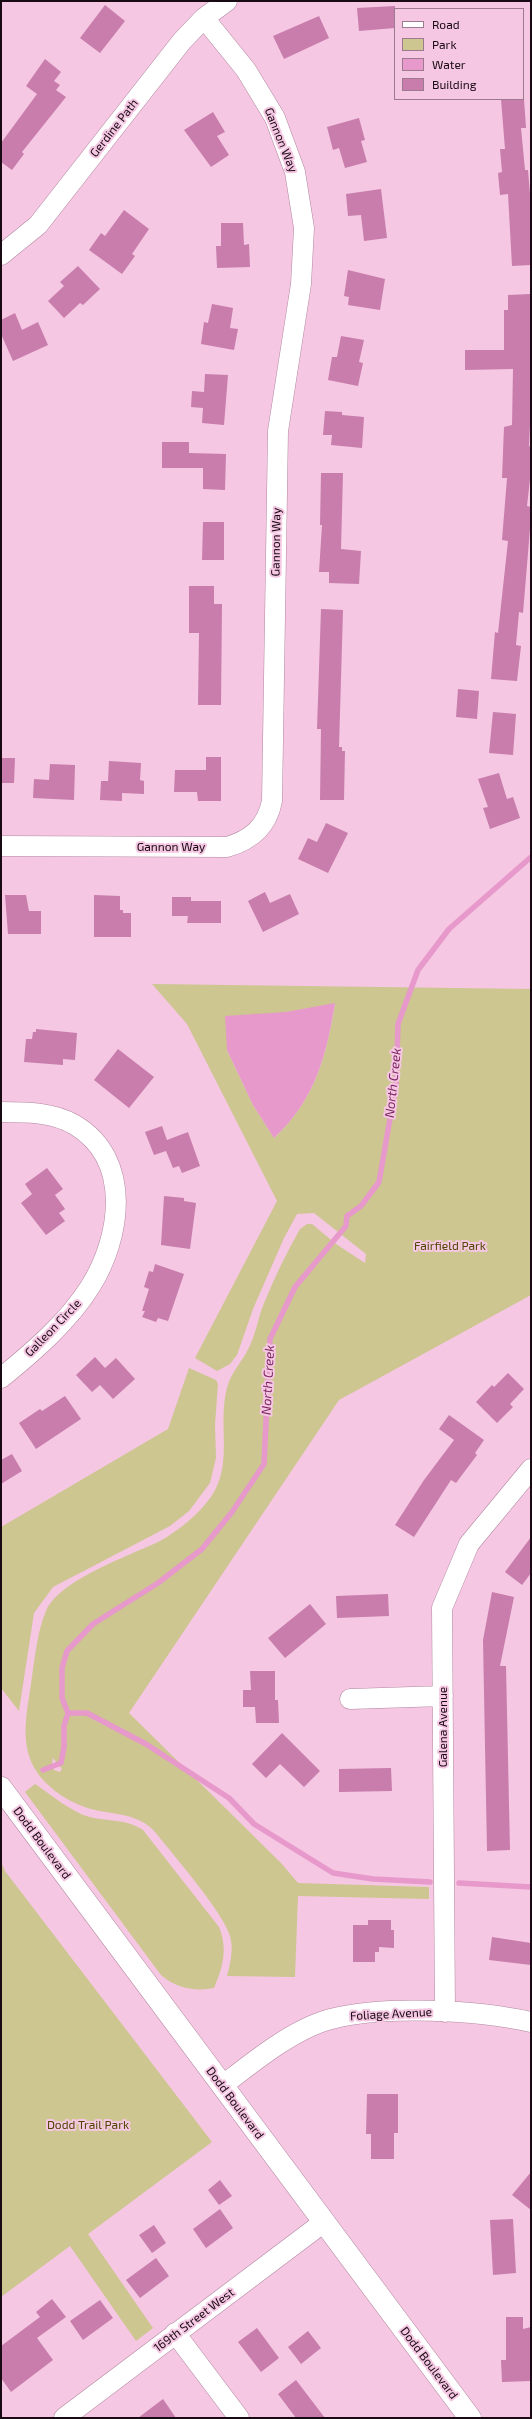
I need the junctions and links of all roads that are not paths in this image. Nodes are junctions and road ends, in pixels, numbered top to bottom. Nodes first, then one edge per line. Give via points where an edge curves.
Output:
1 (227, 1) edge
2 (204, 18) junction
3 (1, 255) edge
4 (1, 846) edge
5 (1, 1112) edge
6 (1, 1378) edge
7 (531, 1469) edge
8 (443, 1696) junction
9 (350, 1699) dead end
10 (1, 1788) edge
11 (445, 2012) junction
12 (531, 2022) edge
13 (222, 2086) junction
14 (324, 2222) junction
15 (176, 2333) junction
16 (64, 2418) edge
17 (239, 2418) edge
18 (470, 2418) edge

1 - 2 street, Gerdine Path
2 - 3 street, Gerdine Path via 158,71 38,226
2 - 4 street, Gannon Way via 246,70 275,118 295,172 304,228 301,284 278,431 273,794 270,815 252,836 227,847
5 - 6 street, Galleon Circle via 33,1112 75,1125 94,1141 106,1161 115,1181 117,1204 113,1232 90,1287 72,1312
7 - 8 street, Galena Avenue via 469,1544 442,1608
8 - 9 street
8 - 11 street, Galena Avenue
10 - 13 street, Dodd Boulevard
11 - 12 street, Foliage Avenue via 508,2017
11 - 13 street, Foliage Avenue via 359,2014 330,2019 302,2031
13 - 14 street, Dodd Boulevard
14 - 15 street, 169th Street West
14 - 18 street, Dodd Boulevard
15 - 16 street, 169th Street West
15 - 17 street

